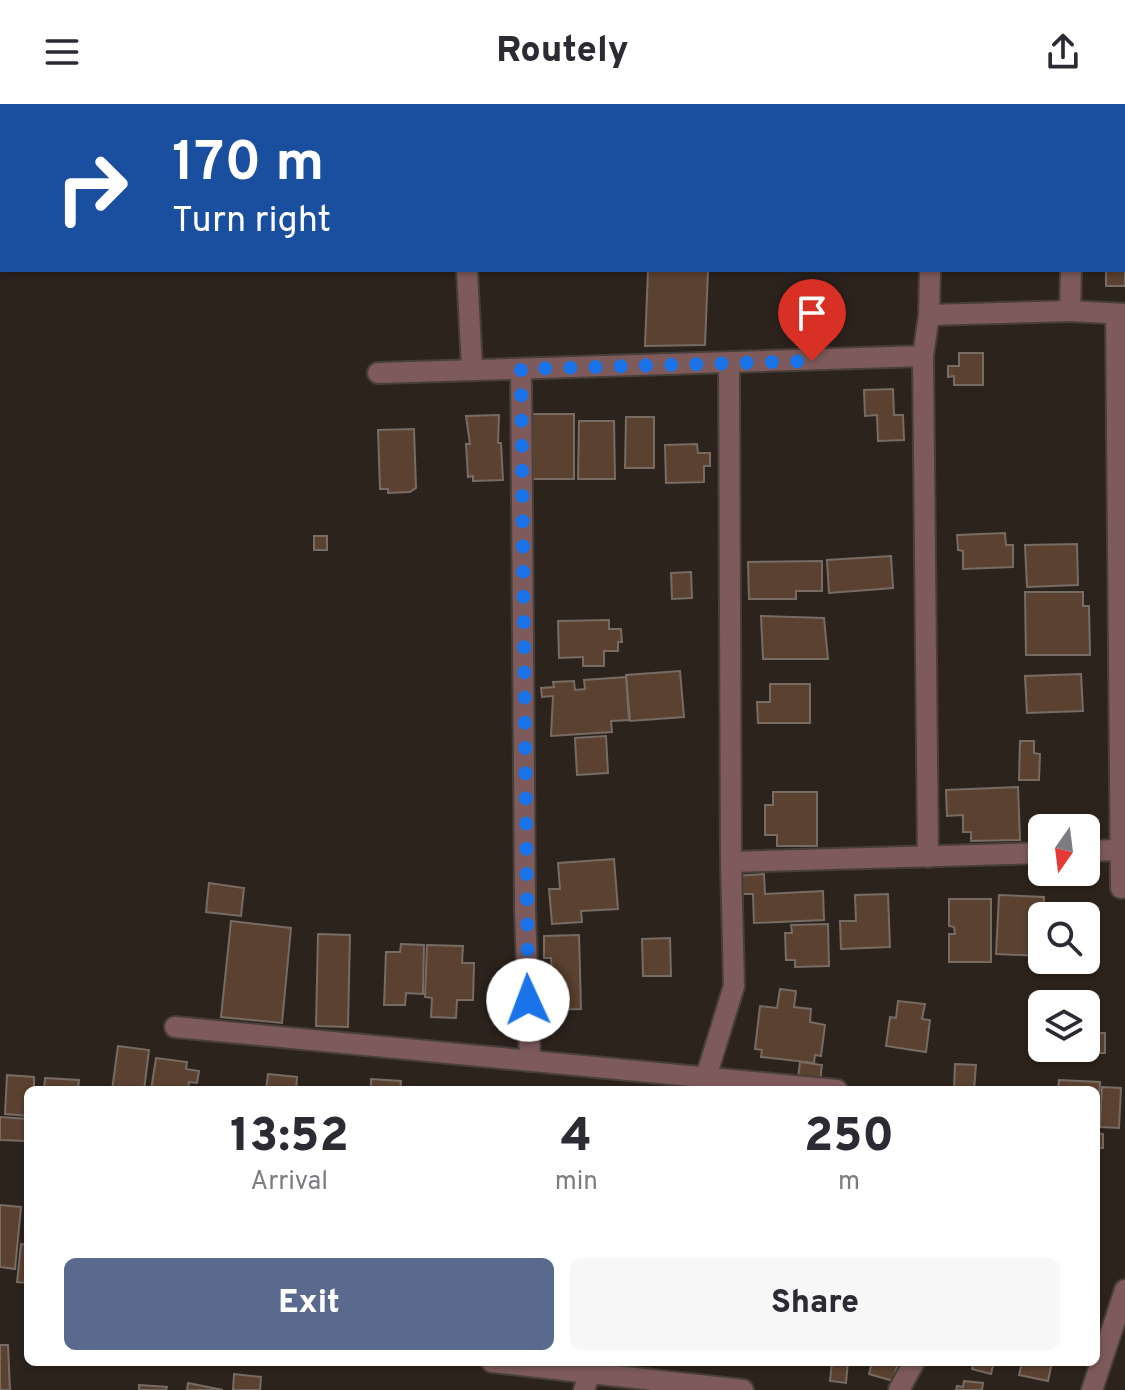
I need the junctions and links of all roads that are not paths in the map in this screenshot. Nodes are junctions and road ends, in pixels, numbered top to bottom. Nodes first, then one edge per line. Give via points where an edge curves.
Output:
1 (467, 272) edge
2 (930, 272) edge
3 (1071, 272) edge
4 (1070, 311) junction
5 (1120, 314) edge
6 (929, 315) junction
7 (923, 356) junction
8 (729, 364) junction
9 (521, 369) junction
10 (472, 370) junction
11 (378, 373) dead end
12 (1121, 850) junction
13 (1100, 851) edge
14 (1028, 853) edge
15 (928, 857) junction
16 (731, 862) junction
17 (1121, 888) dead end
18 (175, 1027) dead end
19 (530, 1061) junction
20 (706, 1077) junction
21 (797, 1086) edge
22 (1125, 1290) edge
23 (512, 1366) edge
24 (912, 1366) edge
25 (1100, 1366) edge
26 (1100, 1366) edge
27 (587, 1381) edge
28 (743, 1390) edge
29 (899, 1390) edge
30 (1092, 1390) edge

1 - 10 street
2 - 6 street
3 - 4 street
4 - 5 street
4 - 6 street
5 - 12 street
6 - 7 street
7 - 8 street
7 - 15 street
8 - 9 street
8 - 16 street
9 - 10 street
9 - 19 street
10 - 11 street
12 - 13 street
12 - 17 street
14 - 15 street
15 - 16 street
16 - 20 street via 734,986
18 - 19 street
19 - 20 street
20 - 21 street
22 - 25 street
23 - 27 street
24 - 29 street
26 - 30 street
27 - 28 street

